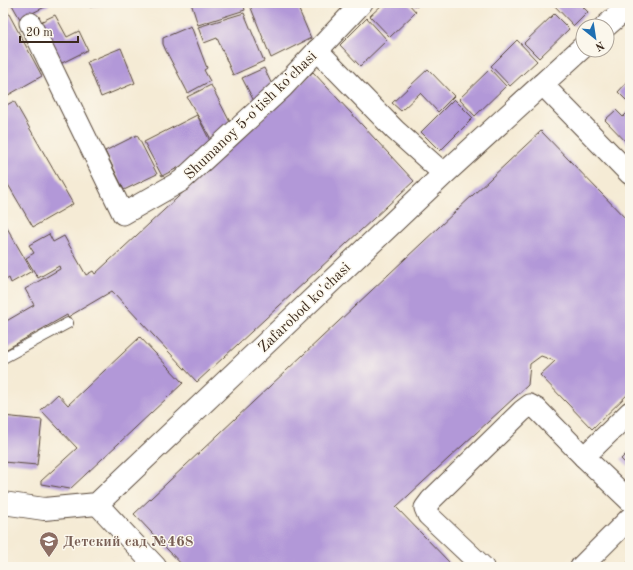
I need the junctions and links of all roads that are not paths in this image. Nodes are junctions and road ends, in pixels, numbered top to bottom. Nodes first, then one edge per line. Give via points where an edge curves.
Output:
1 (362, 3) edge
2 (630, 5) edge
3 (615, 18) edge
4 (30, 23) dead end
5 (317, 50) junction
6 (575, 54) edge
7 (542, 84) junction
8 (444, 174) junction
9 (630, 174) edge
10 (68, 323) dead end
11 (3, 358) edge
12 (630, 412) edge
13 (584, 457) junction
14 (630, 501) edge
15 (3, 504) edge
16 (97, 504) junction
17 (630, 518) edge
18 (480, 566) edge
19 (156, 567) edge
20 (581, 567) edge

1 - 5 street, Shumanoy 5-o'tish ko'chasi
2 - 3 street
4 - 5 street, Shumanoy 5-o'tish ko'chasi via 123,214 181,181 282,88
5 - 8 street via 395,130
6 - 7 street, Zafarobod ko'chasi
7 - 8 street, Zafarobod ko'chasi
7 - 9 street
8 - 16 street, Zafarobod ko'chasi
10 - 11 lane
12 - 13 street
13 - 14 street
13 - 18 street via 530,405 431,500 425,508 428,515
15 - 16 street via 44,509
16 - 19 street
17 - 20 street

